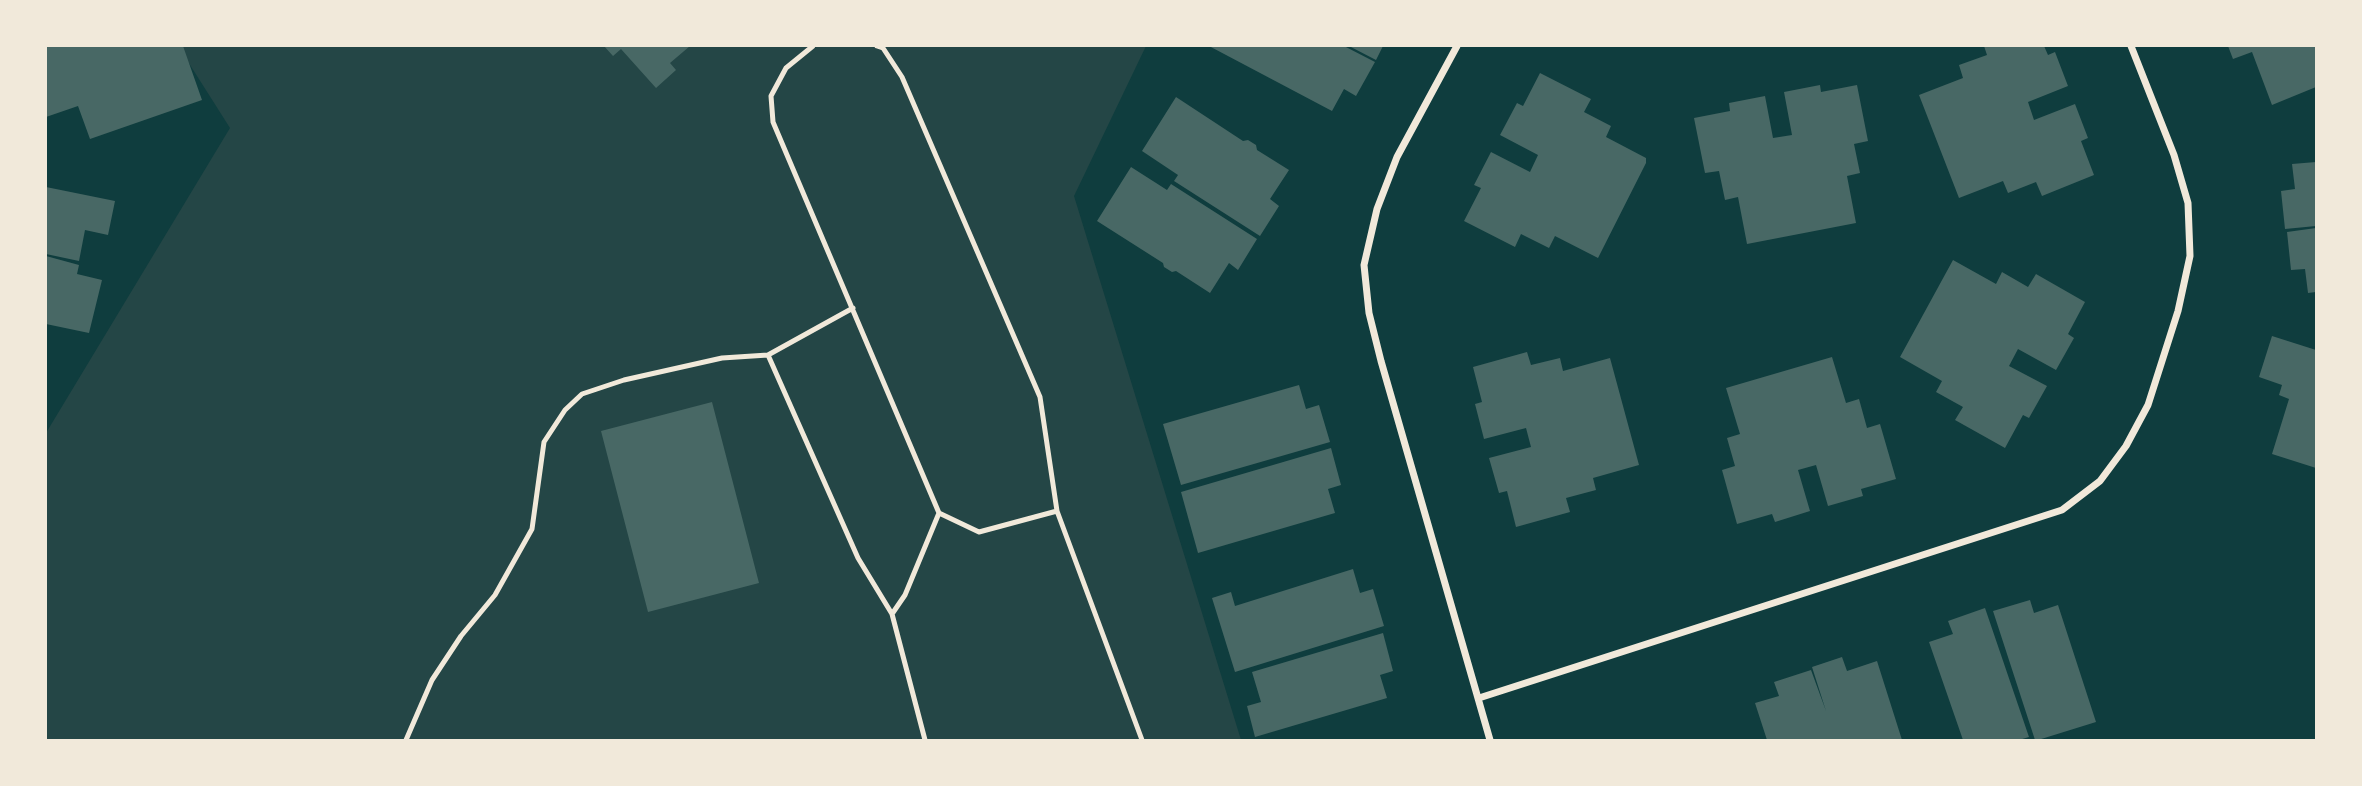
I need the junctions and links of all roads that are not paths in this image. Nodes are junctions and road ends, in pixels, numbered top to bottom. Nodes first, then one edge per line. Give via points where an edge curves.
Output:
1 (813, 46) edge
2 (882, 46) edge
3 (1457, 46) edge
4 (2131, 46) edge
5 (853, 308) junction
6 (768, 355) junction
7 (1057, 511) junction
8 (939, 513) junction
9 (892, 614) junction
10 (1479, 698) junction
11 (406, 740) edge
12 (925, 740) edge
13 (1142, 740) edge
14 (1490, 740) edge

1 - 5 lane via 786,68 771,96 773,122
2 - 7 lane via 902,77 1040,397
3 - 10 street via 1397,157 1377,209 1364,265 1381,361
4 - 10 street via 2188,203 2190,256 2148,405 2100,481 2062,510
5 - 6 lane
5 - 8 lane
6 - 9 lane via 858,558
6 - 11 lane via 722,358 624,380 582,394 565,410 544,442 532,529 495,595 432,680
7 - 8 lane via 979,532
7 - 13 lane
8 - 9 lane via 905,595
9 - 12 lane
10 - 14 street

